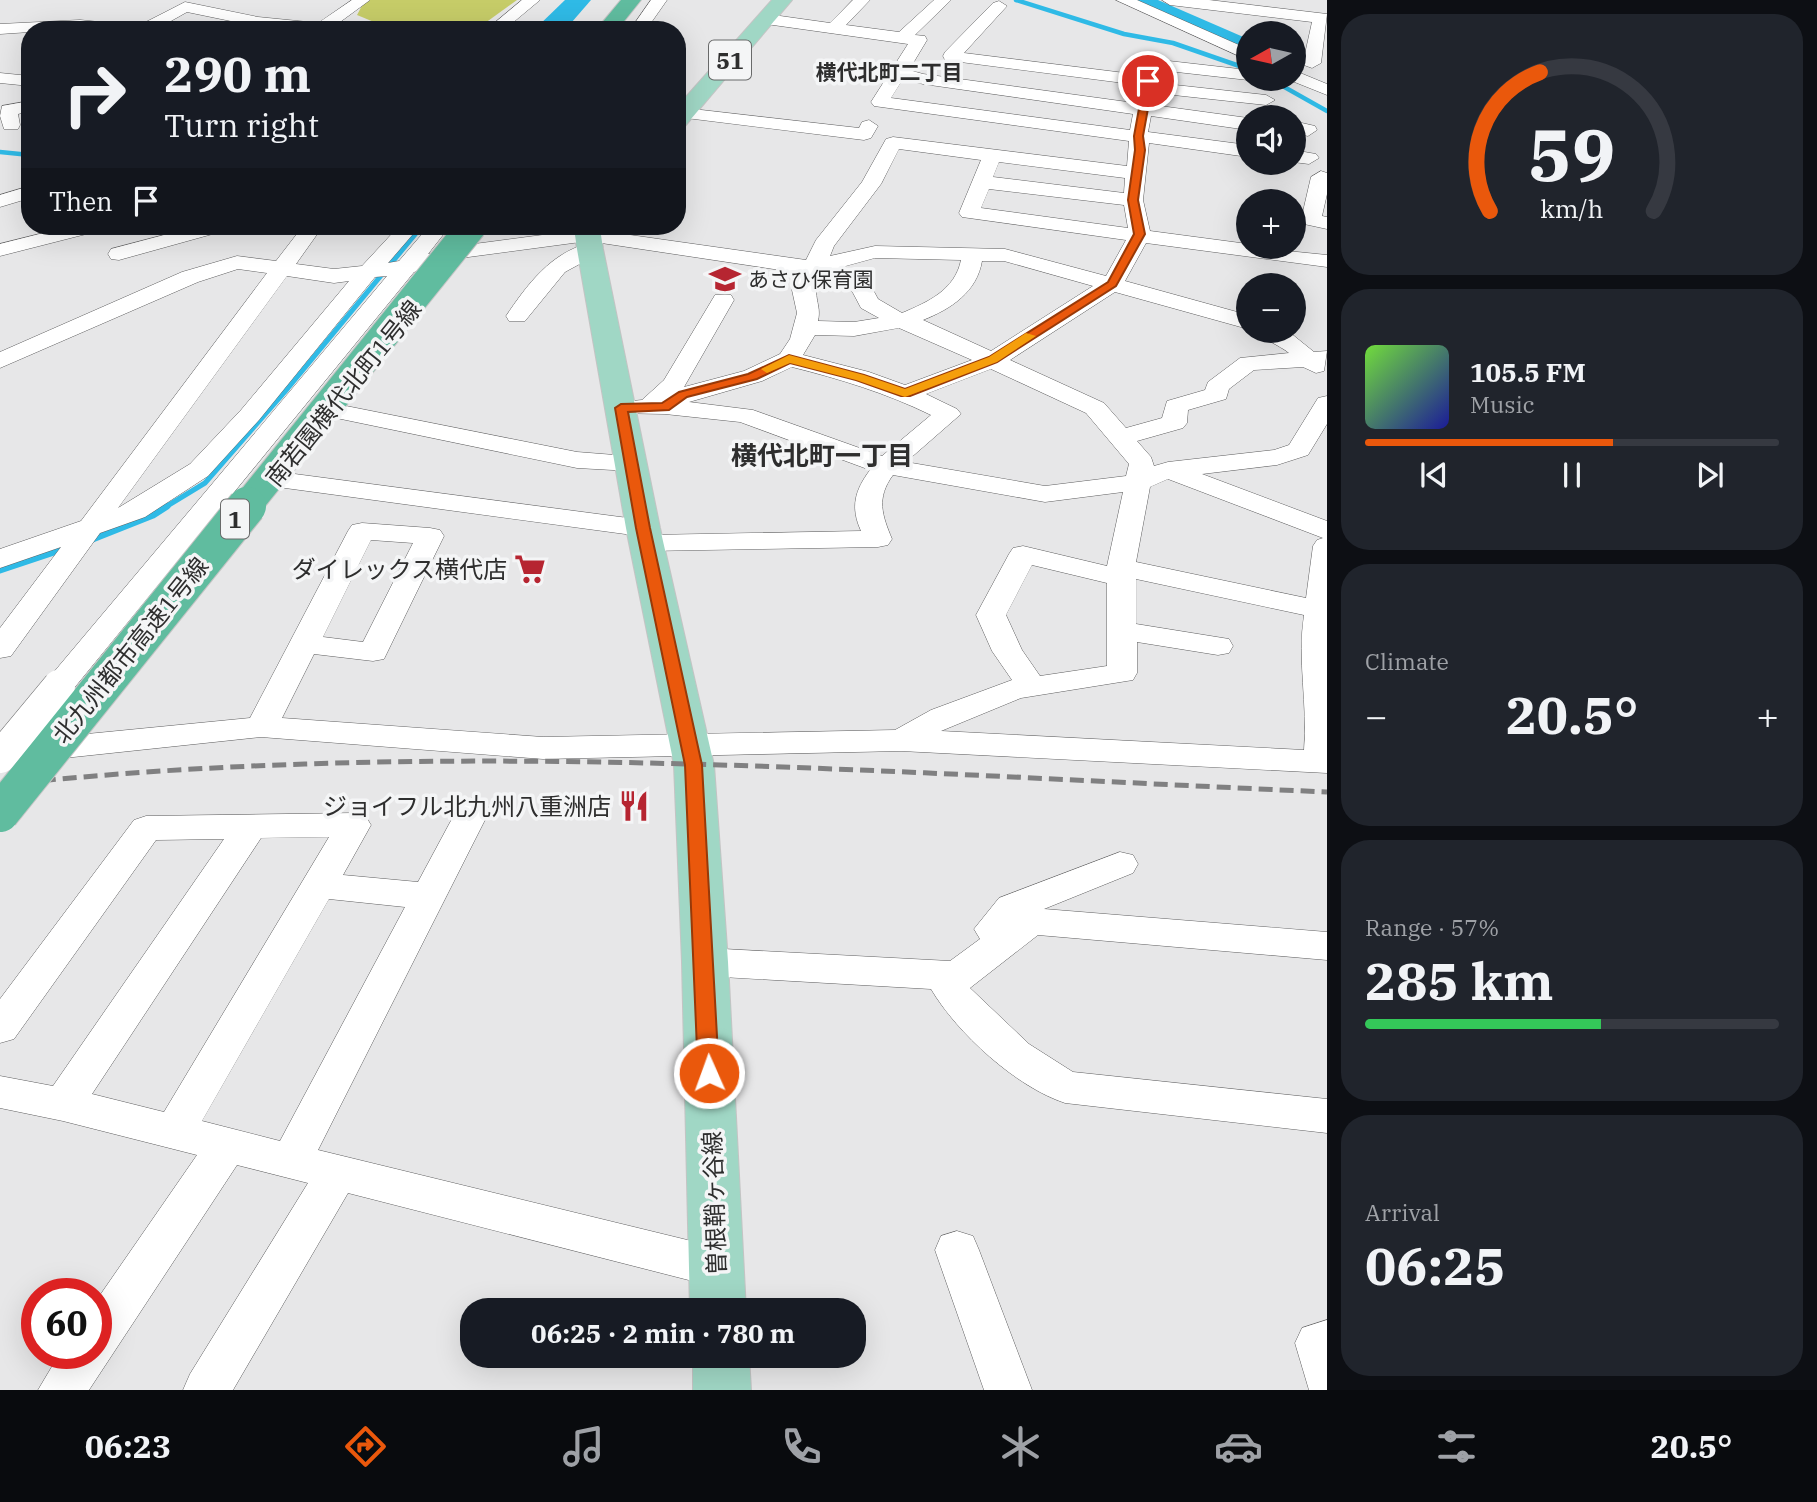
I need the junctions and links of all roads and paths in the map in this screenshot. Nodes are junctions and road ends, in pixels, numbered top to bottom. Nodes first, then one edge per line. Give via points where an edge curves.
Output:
1 (362, 0) edge
2 (532, 0) edge
3 (611, 0) edge
4 (622, 0) edge
5 (631, 0) edge
6 (642, 0) edge
7 (651, 0) edge
8 (659, 0) edge
9 (782, 0) edge
10 (862, 0) edge
11 (943, 0) edge
12 (1124, 0) edge
13 (1170, 0) edge
14 (1202, 0) edge
15 (1177, 1) edge
16 (999, 5) dead end
17 (1325, 17) edge
18 (766, 19) junction
19 (160, 21) edge
20 (255, 21) edge
21 (336, 21) edge
22 (505, 21) edge
23 (594, 21) edge
24 (605, 21) edge
25 (614, 21) edge
26 (625, 21) edge
27 (636, 21) edge
28 (644, 21) edge
29 (1215, 21) dead end
30 (21, 28) edge
31 (834, 28) junction
32 (0, 29) edge
33 (903, 37) junction
34 (1236, 49) edge
35 (1320, 66) edge
36 (898, 73) junction
37 (1150, 73) junction
38 (1236, 75) edge
39 (0, 78) edge
40 (21, 79) edge
41 (1306, 81) edge
42 (1327, 90) edge
43 (1266, 100) dead end
44 (21, 108) edge
45 (1143, 110) junction
46 (686, 111) edge
47 (686, 117) edge
48 (1236, 122) edge
49 (11, 125) dead end
50 (864, 134) dead end
51 (1139, 143) junction
52 (929, 147) junction
53 (1236, 149) edge
54 (992, 155) junction
55 (918, 168) dead end
56 (1311, 168) edge
57 (1135, 173) junction
58 (0, 181) edge
59 (981, 182) junction
60 (21, 188) edge
61 (21, 194) edge
62 (1133, 200) junction
63 (0, 201) edge
64 (1314, 225) edge
65 (1140, 234) junction
66 (59, 235) edge
67 (188, 235) edge
68 (306, 235) edge
69 (402, 235) edge
70 (450, 235) edge
71 (451, 235) edge
72 (452, 235) edge
73 (452, 235) edge
74 (536, 235) edge
75 (590, 237) edge
76 (0, 250) edge
77 (119, 254) dead end
78 (973, 254) junction
79 (1327, 261) edge
80 (281, 267) junction
81 (407, 267) junction
82 (814, 268) junction
83 (369, 271) junction
84 (1112, 284) junction
85 (723, 300) dead end
86 (517, 316) dead end
87 (1236, 319) edge
88 (900, 321) junction
89 (805, 327) junction
90 (1294, 343) edge
91 (1318, 358) edge
92 (789, 359) junction
93 (993, 360) junction
94 (0, 361) edge
95 (1327, 381) edge
96 (905, 393) junction
97 (1327, 403) edge
98 (645, 408) junction
99 (326, 410) junction
100 (1121, 437) junction
101 (631, 463) junction
102 (885, 466) junction
103 (1168, 470) junction
104 (272, 479) junction
105 (1140, 482) junction
106 (88, 527) junction
107 (1327, 531) edge
108 (644, 536) junction
109 (1327, 546) edge
110 (0, 559) edge
111 (1121, 572) junction
112 (1317, 609) junction
113 (1122, 631) junction
114 (304, 645) junction
115 (1218, 646) dead end
116 (0, 649) edge
117 (1032, 687) junction
118 (261, 727) junction
119 (901, 740) junction
120 (688, 743) junction
121 (0, 755) edge
122 (1323, 761) edge
123 (0, 775) edge
124 (473, 810) dead end
125 (0, 813) edge
126 (0, 826) edge
127 (251, 826) junction
128 (1120, 864) dead end
129 (318, 885) junction
130 (428, 896) junction
131 (1007, 939) junction
132 (1327, 946) edge
133 (705, 962) junction
134 (942, 975) junction
135 (0, 1028) edge
136 (0, 1092) edge
137 (63, 1104) junction
138 (1327, 1116) edge
139 (174, 1132) junction
140 (227, 1145) junction
141 (291, 1161) junction
142 (337, 1173) junction
143 (957, 1250) dead end
144 (716, 1267) junction
145 (717, 1298) edge
146 (112, 1316) edge
147 (1327, 1341) edge
148 (722, 1368) edge
149 (77, 1369) edge
150 (1327, 1378) edge
151 (62, 1390) edge
152 (207, 1390) edge
153 (723, 1390) edge
154 (1008, 1390) edge

1 - 21 street
2 - 22 street
3 - 23 highway
4 - 24 street
5 - 25 highway
6 - 26 highway
7 - 27 highway
8 - 28 street
9 - 18 main road, 51
10 - 31 street
11 - 33 street
12 - 34 street
13 - 15 street
14 - 17 street
15 - 17 street
15 - 29 street
16 - 37 street via 951,56
17 - 35 street
18 - 31 street
18 - 46 main road, 51
19 - 20 street via 185,8
30 - 32 street
31 - 33 street
33 - 36 street via 919,40
36 - 45 street
36 - 51 street via 880,102 926,121
37 - 38 street
37 - 43 street
37 - 45 street
39 - 40 street
41 - 42 street
44 - 49 street via 8,110
45 - 48 street
45 - 51 street
47 - 50 street
51 - 53 street
51 - 57 street
52 - 54 street
52 - 55 street
52 - 82 street via 893,143 872,184 824,245
54 - 57 street
54 - 59 street
56 - 64 street
57 - 62 street
58 - 60 street
59 - 62 street
59 - 65 street via 969,213
61 - 63 street
62 - 65 street
65 - 79 street
65 - 84 street
66 - 76 street
67 - 77 street
68 - 80 street
69 - 83 street
70 - 81 street, 南若園横代北町1号線
71 - 123 highway, 北九州都市高速1号線 / 1
72 - 99 street, 南若園横代北町1号線
73 - 125 highway, 北九州都市高速1号線 / 1, bridge
74 - 75 street
75 - 82 street
75 - 86 street via 554,269
75 - 98 main road, 曽根鞘ヶ谷線
78 - 82 street via 875,253
78 - 84 street via 1004,255
78 - 88 street via 973,268 957,290 932,309
80 - 83 street via 334,276
80 - 94 street via 237,262 191,277
80 - 106 street
81 - 83 street
81 - 121 street, 南若園横代北町1号線, bridge
82 - 88 street via 860,288 869,303
82 - 89 street via 803,290 808,313
83 - 106 street via 199,470 135,511
84 - 87 street
84 - 93 street
85 - 98 street via 674,384
88 - 89 street via 852,329
88 - 93 street
89 - 92 street
90 - 91 street
91 - 95 street
91 - 100 street via 1248,363 1217,387 1217,394 1175,406 1174,423
92 - 96 street
92 - 98 street via 753,376
93 - 96 street
93 - 100 street via 1094,408
96 - 102 street via 948,414
97 - 103 street via 1299,450 1277,457
98 - 101 main road, 曽根鞘ヶ谷線
98 - 102 street via 744,415
99 - 101 street via 577,460
99 - 104 street, 南若園横代北町1号線
100 - 105 street via 1142,463
101 - 108 main road, 曽根鞘ヶ谷線
102 - 105 street via 1045,494
102 - 108 street via 867,508 878,539
103 - 105 street
103 - 107 street
104 - 108 street
104 - 126 street, 南若園横代北町1号線, bridge
105 - 111 street
106 - 110 street
106 - 116 street
108 - 120 main road, 曽根鞘ヶ谷線
109 - 112 street
111 - 112 street
111 - 113 street
111 - 117 street via 1023,554 991,615 1007,651
112 - 122 street
113 - 115 street
113 - 117 street via 1122,673
114 - 114 street via 362,531 430,536 373,652
114 - 118 street
117 - 119 street via 942,717
118 - 120 street via 543,748
118 - 121 street
119 - 120 street
119 - 122 street
120 - 133 main road, 曽根鞘ヶ谷線 via 694,765
124 - 130 street
127 - 129 street via 354,825
127 - 135 street via 146,828
127 - 137 street
128 - 131 street via 1012,907 992,929
129 - 130 street
129 - 139 street
130 - 141 street
131 - 132 street via 1031,921
131 - 134 street via 957,976
133 - 134 street
133 - 144 main road, 曽根鞘ヶ谷線
134 - 138 street via 956,998 1016,1055 1065,1087
136 - 137 street
137 - 139 street
139 - 140 street
140 - 141 street
140 - 146 street
141 - 142 street
142 - 144 street
142 - 152 street
143 - 154 street
144 - 145 main road, 曽根鞘ヶ谷線
147 - 150 street via 1318,1343
148 - 153 main road
149 - 151 street

